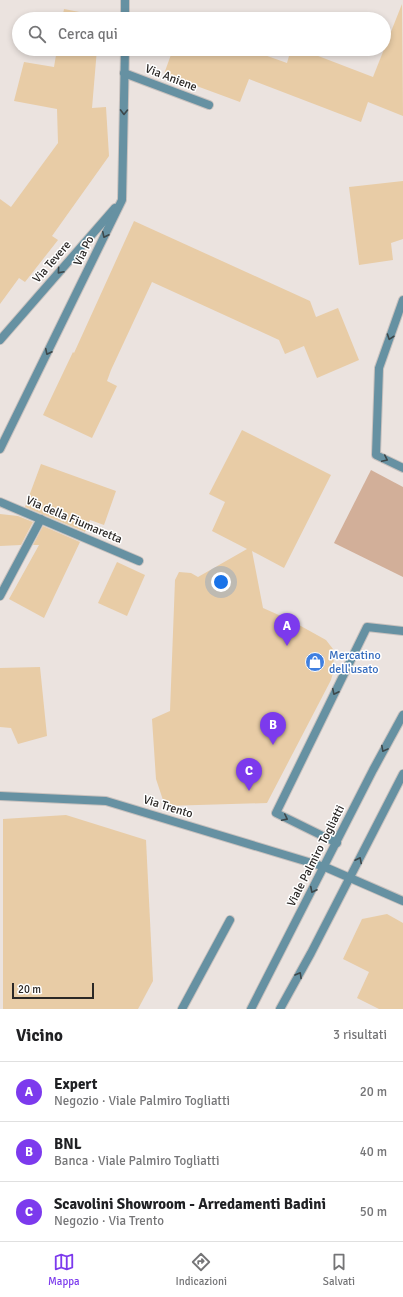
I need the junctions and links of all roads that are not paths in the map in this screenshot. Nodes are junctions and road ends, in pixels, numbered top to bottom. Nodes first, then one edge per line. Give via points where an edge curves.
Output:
1 (125, 0) edge
2 (125, 12) edge
3 (125, 56) edge
4 (124, 73) junction
5 (209, 105) dead end
6 (122, 200) junction
7 (403, 300) edge
8 (0, 340) edge
9 (0, 449) edge
10 (403, 468) edge
11 (0, 502) edge
12 (41, 519) junction
13 (138, 561) dead end
14 (0, 596) edge
15 (403, 631) edge
16 (403, 715) edge
17 (403, 774) edge
18 (0, 796) edge
19 (337, 843) junction
20 (325, 867) junction
21 (349, 878) junction
22 (403, 901) edge
23 (230, 920) dead end
24 (182, 1009) edge
25 (252, 1009) edge
26 (280, 1009) edge

1 - 2 street
3 - 4 street, Via Po
4 - 5 street, Via Aniene
4 -> 6 street, Via Po
6 -> 8 street, Via Tevere
6 -> 9 street, Via Po
7 -> 10 street via 379,368 376,455
11 - 12 street, Via della Fiumaretta
12 - 13 street, Via della Fiumaretta
12 - 14 street
15 -> 19 street via 367,627 276,813
16 -> 19 street, Viale Palmiro Togliatti
21 -> 17 street
18 - 20 street, Via Trento via 106,802
19 - 20 street, Viale Palmiro Togliatti
20 - 21 street, Via Trento
20 -> 25 street, Viale Palmiro Togliatti
21 - 22 street, Via Trento
26 -> 21 street
23 - 24 street

